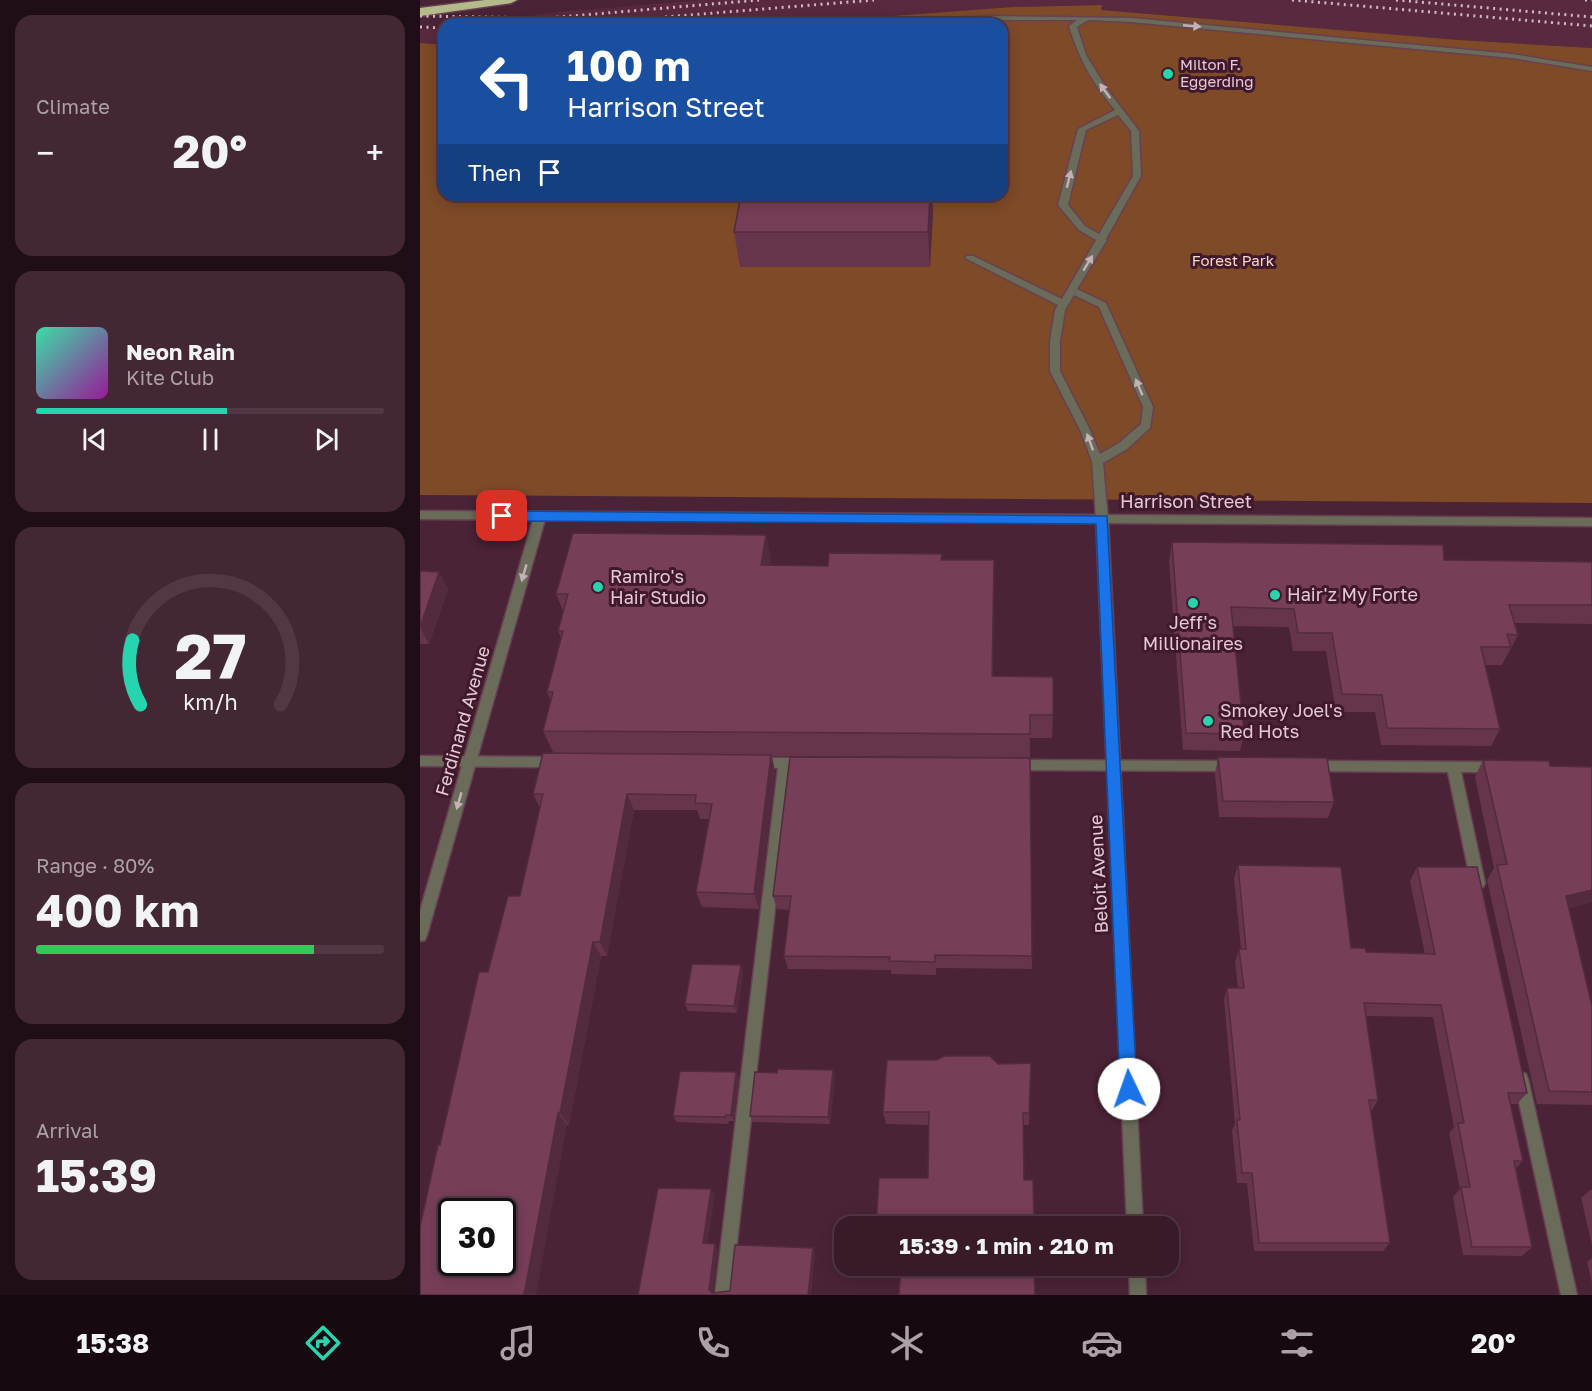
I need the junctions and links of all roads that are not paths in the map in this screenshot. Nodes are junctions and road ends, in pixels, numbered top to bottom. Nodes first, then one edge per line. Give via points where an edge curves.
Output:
1 (511, 0) edge
2 (420, 12) edge
3 (988, 18) edge
4 (1008, 18) edge
5 (1008, 18) edge
6 (1087, 18) junction
7 (1592, 69) edge
8 (1120, 111) junction
9 (1102, 240) junction
10 (970, 258) dead end
11 (1072, 290) junction
12 (1064, 304) junction
13 (1097, 461) junction
14 (420, 515) edge
15 (540, 516) junction
16 (1102, 519) junction
17 (1592, 522) edge
18 (420, 761) edge
19 (471, 762) junction
20 (567, 762) edge
21 (751, 763) edge
22 (786, 763) junction
23 (821, 764) edge
24 (1000, 765) edge
25 (1114, 766) junction
26 (1239, 766) edge
27 (1298, 766) edge
28 (1453, 767) junction
29 (1511, 767) edge
30 (1481, 893) edge
31 (420, 935) edge
32 (1519, 1065) edge
33 (1134, 1216) edge
34 (1137, 1276) edge
35 (723, 1295) edge
36 (1138, 1295) edge
37 (1569, 1295) edge

1 - 2 highway
3 - 5 street
4 - 6 street
6 -> 7 street via 1512,56
8 -> 6 street, Beloit Avenue via 1082,55 1073,26
8 - 9 street, Beloit Avenue via 1135,131 1137,176
9 -> 8 street via 1082,228 1063,205 1082,129
11 -> 9 street, Beloit Avenue
10 - 12 street
11 - 12 street, Beloit Avenue
13 -> 11 street via 1123,446 1146,425 1148,407 1103,305
13 -> 12 street, Beloit Avenue via 1055,371 1055,341
13 - 16 street, Beloit Avenue
14 - 15 street, Harrison Street
15 - 16 street, Harrison Street
15 -> 19 street, Ferdinand Avenue
16 - 17 street, Harrison Street
16 - 25 street, Beloit Avenue
18 - 19 street
19 - 20 street
19 -> 31 street, Ferdinand Avenue
21 - 22 street
22 - 23 street
22 - 35 street
24 - 25 street
25 - 26 street
25 - 33 street, Beloit Avenue
27 - 28 street
28 - 29 street
28 - 30 street
32 - 37 street
34 - 36 street

